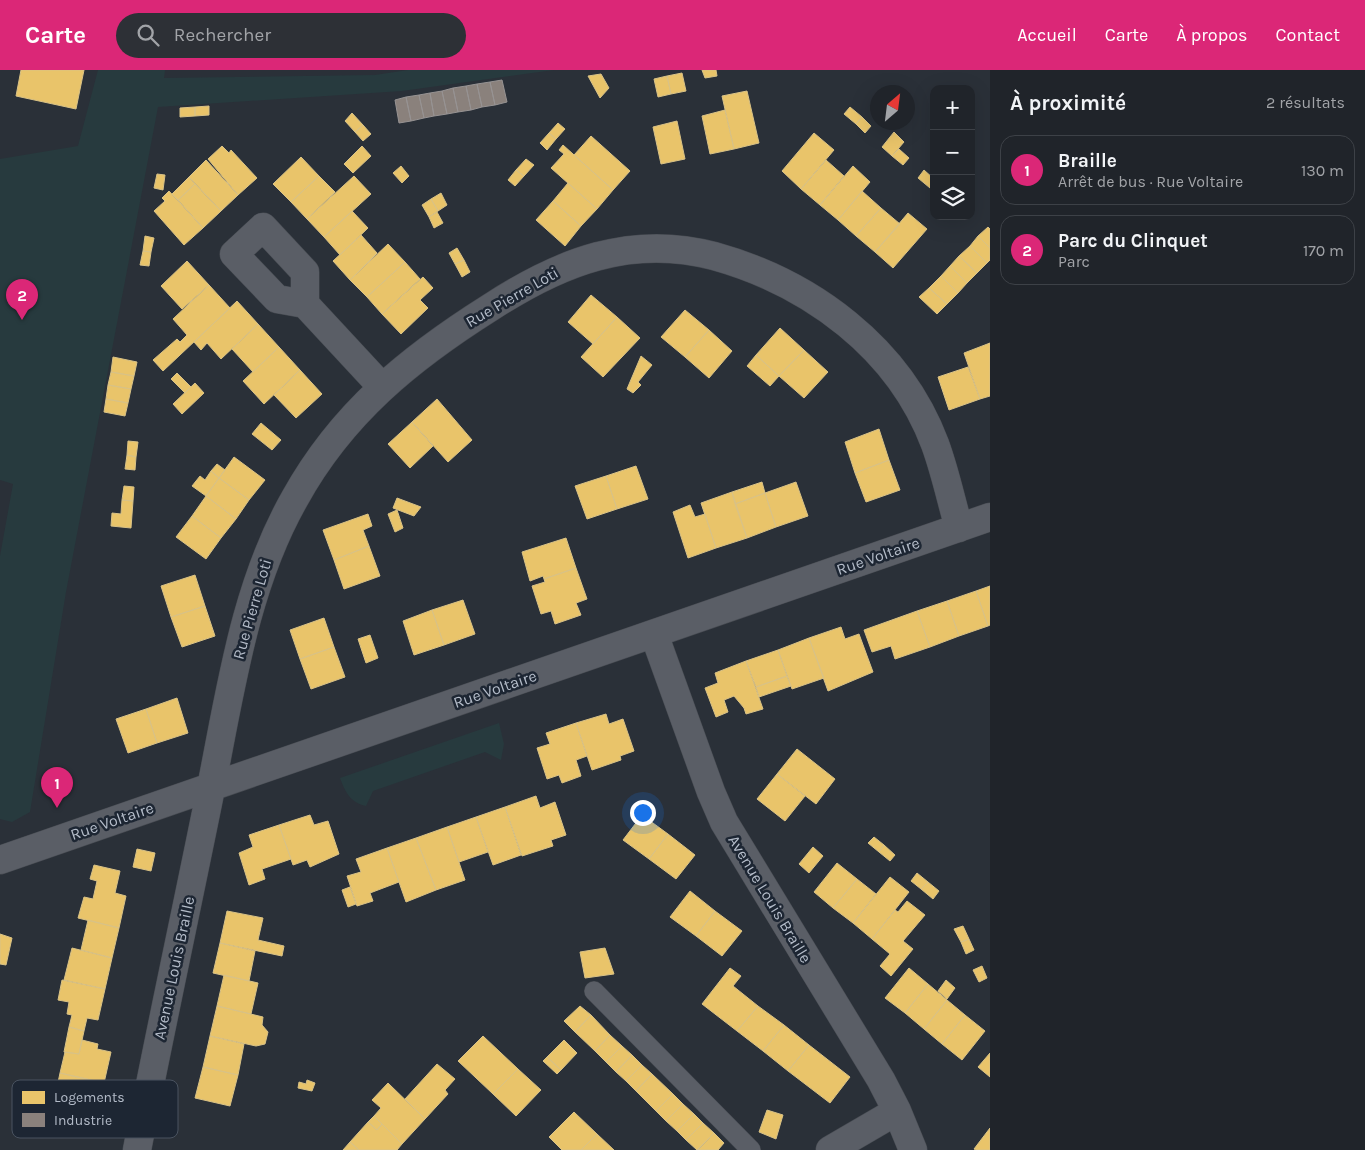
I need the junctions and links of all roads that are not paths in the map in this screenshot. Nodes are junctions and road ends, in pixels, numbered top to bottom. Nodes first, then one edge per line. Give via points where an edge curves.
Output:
1 (305, 304) dead end
2 (382, 387) junction
3 (990, 518) edge
4 (959, 528) junction
5 (654, 634) junction
6 (211, 787) junction
7 (0, 860) edge
8 (594, 991) dead end
9 (157, 1080) edge
10 (897, 1111) junction
11 (752, 1150) edge
12 (830, 1150) edge
13 (913, 1150) edge

1 - 2 street
2 - 4 street, Rue Pierre Loti via 437,341 552,272 632,248 671,248 705,254 761,272 806,294 869,343 902,383 929,431
2 - 6 street, Rue Pierre Loti via 342,429 318,461 294,498 269,551 250,610
3 - 4 street, Rue Voltaire
4 - 5 street, Rue Voltaire
5 - 6 street, Rue Voltaire
5 - 10 street, Avenue Louis Braille via 724,822
6 - 7 street, Rue Voltaire
6 - 9 street, Avenue Louis Braille
8 - 11 lane
10 - 12 street
10 - 13 street, Avenue Louis Braille

